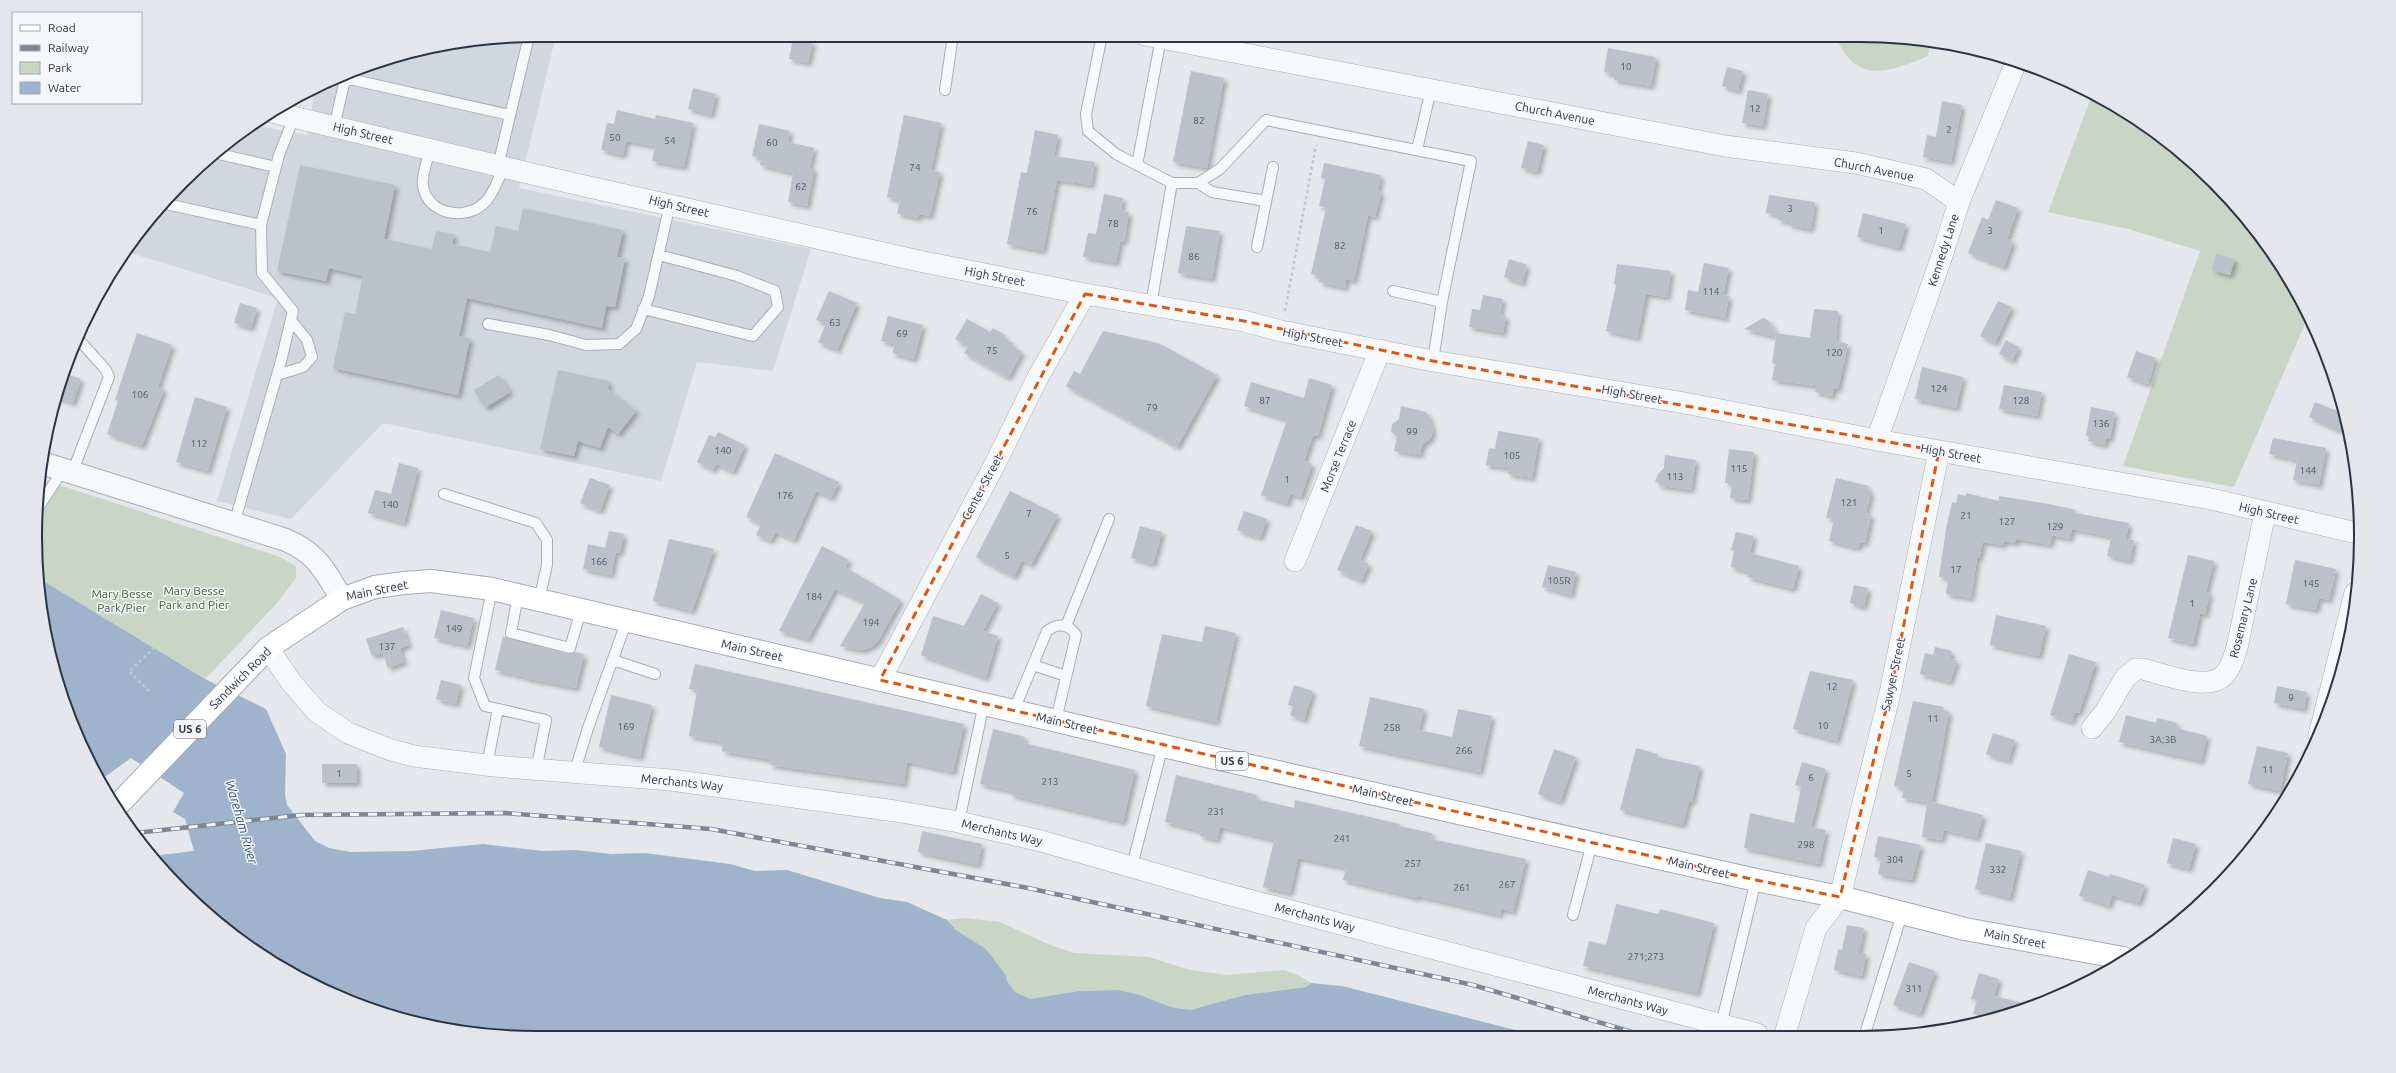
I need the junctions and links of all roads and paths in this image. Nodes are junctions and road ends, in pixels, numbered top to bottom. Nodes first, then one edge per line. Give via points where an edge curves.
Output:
1 (527, 42) edge
2 (953, 42) edge
3 (1101, 42) edge
4 (1152, 42) edge
5 (1180, 42) edge
6 (2014, 67) edge
7 (353, 78) edge
8 (345, 81) edge
9 (1431, 89) junction
10 (945, 90) dead end
11 (280, 114) edge
12 (510, 114) junction
13 (294, 117) junction
14 (334, 127) junction
15 (1319, 131) junction
16 (430, 149) junction
17 (1417, 150) junction
18 (222, 155) edge
19 (1137, 165) junction
20 (501, 166) junction
21 (276, 167) junction
22 (1273, 167) dead end
23 (1172, 183) junction
24 (1198, 183) junction
25 (1266, 201) junction
26 (1959, 202) junction
27 (670, 204) junction
28 (170, 205) edge
29 (262, 225) junction
30 (1257, 247) dead end
31 (659, 255) junction
32 (1393, 291) dead end
33 (1085, 294) junction
34 (1442, 302) junction
35 (1151, 305) junction
36 (643, 309) junction
37 (291, 320) junction
38 (488, 324) dead end
39 (1281, 331) junction
40 (82, 343) edge
41 (1380, 350) junction
42 (1433, 361) junction
43 (277, 375) junction
44 (1877, 440) junction
45 (1939, 451) junction
46 (47, 465) edge
47 (68, 472) junction
48 (444, 494) dead end
49 (43, 502) edge
50 (2265, 513) junction
51 (1109, 519) dead end
52 (234, 524) junction
53 (2354, 532) edge
54 (1295, 561) dead end
55 (492, 589) junction
56 (518, 595) junction
57 (342, 599) junction
58 (539, 600) junction
59 (581, 610) junction
60 (627, 620) junction
61 (1066, 626) junction
62 (154, 648) dead end
63 (268, 648) junction
64 (613, 660) junction
65 (1032, 665) junction
66 (655, 674) dead end
67 (1066, 676) junction
68 (880, 680) junction
69 (149, 691) dead end
70 (984, 703) junction
71 (498, 709) junction
72 (1014, 710) junction
73 (1056, 720) junction
74 (2092, 728) dead end
75 (1163, 746) junction
76 (487, 766) junction
77 (536, 771) junction
78 (574, 774) junction
79 (120, 803) edge
80 (959, 822) junction
81 (1592, 842) junction
82 (1132, 866) junction
83 (1756, 880) junction
84 (1840, 897) junction
85 (1902, 914) junction
86 (1573, 915) dead end
87 (2119, 957) edge
88 (1721, 1025) junction
89 (1745, 1031) edge
90 (1786, 1031) edge
91 (1866, 1031) edge

1 - 12 lane
2 - 10 lane
3 - 19 lane via 1086,114 1088,131 1116,154
4 - 19 lane
5 - 9 street, Church Avenue
6 - 26 street, Kennedy Lane
7 - 12 lane
8 - 14 lane
9 - 17 lane
9 - 26 street, Church Avenue via 1725,146 1856,163 1926,179
11 - 13 street, High Street
12 - 20 lane
13 - 14 street, High Street
13 - 21 lane
14 - 16 street, High Street
15 - 17 lane
15 - 24 lane via 1266,120 1220,169
15 - 39 path
16 - 20 street, High Street
16 - 20 lane via 422,184 432,203 446,213 464,213 482,205 492,190
17 - 34 lane via 1471,161
18 - 21 lane
19 - 23 lane
20 - 27 street, High Street
21 - 29 lane
22 - 25 lane
23 - 24 lane
23 - 35 lane
24 - 25 lane via 1212,192
25 - 30 lane
26 - 44 street, Kennedy Lane via 1944,253
27 - 31 lane
27 - 33 street, High Street via 784,232
28 - 29 lane
29 - 37 lane via 262,272 293,311
31 - 36 lane
31 - 36 lane via 737,276 776,291 778,307 753,336
32 - 34 lane
33 - 35 street, High Street
33 - 68 street, Center Street via 1037,380
34 - 42 lane
35 - 39 street, High Street via 1244,321
36 - 38 lane via 636,329 620,344 586,345 549,335
37 - 43 lane
37 - 43 lane via 307,340 312,357 303,367
39 - 41 street, High Street
40 - 47 lane via 110,377
41 - 42 street, High Street
41 - 54 street, Morse Terrace
42 - 44 street, High Street via 1680,402
43 - 52 lane
44 - 45 street, High Street
45 - 50 street, High Street via 2211,499
45 - 84 street, Sawyer Street via 1890,693
46 - 47 street, Main Street
47 - 49 lane
47 - 52 street, Main Street
48 - 58 lane via 536,523 547,540 547,564
50 - 53 street, High Street
50 - 74 street, Rosemary Lane via 2238,643 2225,675 2216,681 2204,683 2136,669 2125,678 2105,712
51 - 61 lane
52 - 57 street, Main Street via 306,548 319,561
55 - 56 main road, Main Street / US 6
55 - 57 main road, Main Street / US 6 via 431,582 404,583 375,588
55 - 71 lane via 474,678 485,706
56 - 58 main road, Main Street / US 6
56 - 59 lane via 511,633 570,648
57 - 63 main road, Sandwich Road / US 6
58 - 59 main road, Main Street / US 6
59 - 60 main road, Main Street / US 6
60 - 64 lane
60 - 68 main road, Main Street / US 6
61 - 65 lane via 1055,625 1047,631
61 - 67 lane via 1076,634
62 - 69 path via 130,671
63 - 76 street, Merchants Way via 308,702 327,719 348,732 377,745 414,756
63 - 79 main road, Sandwich Road / US 6
64 - 66 lane
64 - 78 lane
65 - 67 lane
65 - 72 lane
67 - 73 lane
68 - 70 main road, Main Street / US 6
70 - 72 main road, Main Street / US 6
70 - 80 lane
71 - 76 lane
71 - 77 lane via 546,720
72 - 73 main road, Main Street / US 6
73 - 75 main road, Main Street / US 6
75 - 81 main road, Main Street / US 6
75 - 82 lane
76 - 77 street, Merchants Way
77 - 78 street, Merchants Way
78 - 80 street, Merchants Way via 671,780
80 - 82 street, Merchants Way
81 - 83 main road, Main Street / US 6
81 - 86 lane
82 - 88 street, Merchants Way via 1226,894
83 - 84 main road, Main Street / US 6
83 - 88 lane
84 - 85 main road, Main Street / US 6
84 - 90 street via 1816,928
85 - 87 main road, Main Street / US 6 via 1972,930
85 - 91 lane
88 - 89 street, Merchants Way

